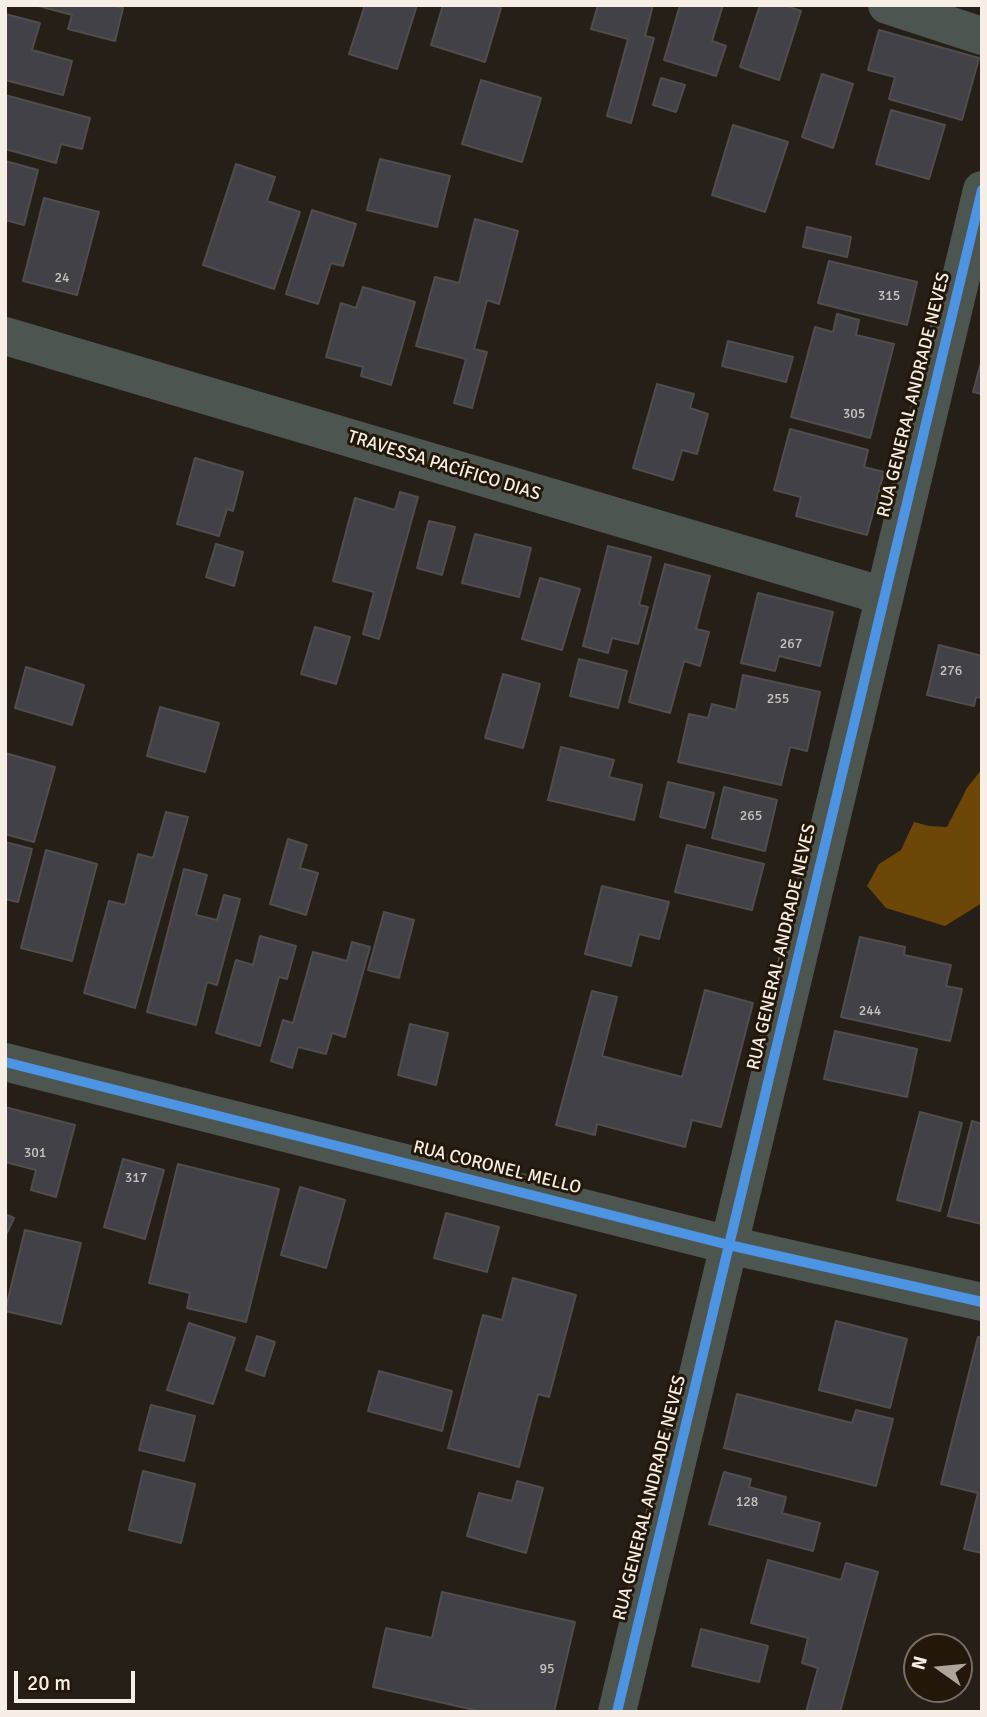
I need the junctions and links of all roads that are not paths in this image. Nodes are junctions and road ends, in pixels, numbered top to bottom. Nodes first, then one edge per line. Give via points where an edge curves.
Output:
1 (887, 5) edge
2 (982, 36) edge
3 (982, 190) edge
4 (5, 336) edge
5 (884, 596) junction
6 (5, 1062) edge
7 (729, 1245) junction
8 (982, 1302) edge
9 (617, 1712) edge

1 - 2 street
3 - 5 street, RUA GENERAL ANDRADE NEVES
4 - 5 street, TRAVESSA PACÍFICO DIAS
5 - 7 street, RUA GENERAL ANDRADE NEVES
6 - 7 street, RUA CORONEL MELLO
7 - 8 street, RUA CORONEL MELLO
7 - 9 street, RUA GENERAL ANDRADE NEVES

